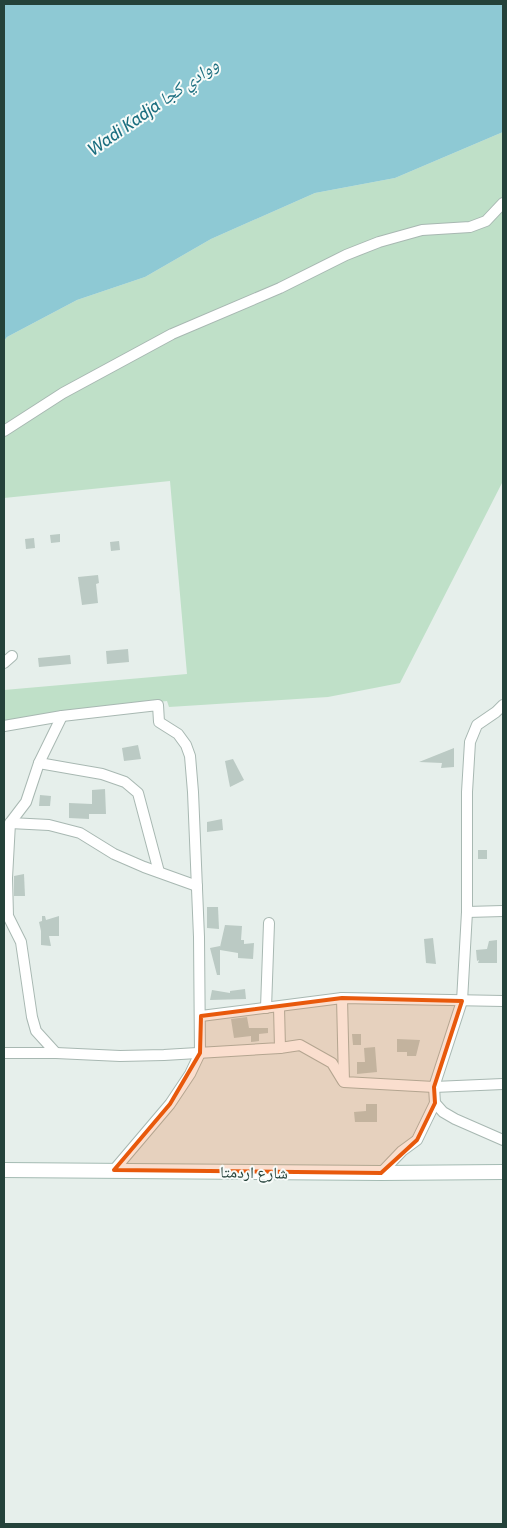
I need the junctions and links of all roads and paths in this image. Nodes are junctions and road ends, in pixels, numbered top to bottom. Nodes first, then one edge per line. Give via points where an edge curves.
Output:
1 (503, 202) edge
2 (4, 431) edge
3 (12, 656) dead end
4 (4, 663) edge
5 (503, 705) edge
6 (62, 716) junction
7 (4, 726) edge
8 (38, 763) junction
9 (10, 823) junction
10 (159, 872) junction
11 (197, 886) junction
12 (503, 911) edge
13 (467, 912) junction
14 (269, 923) dead end
15 (342, 998) junction
16 (462, 1001) junction
17 (503, 1001) edge
18 (279, 1007) junction
19 (266, 1008) junction
20 (201, 1016) junction
21 (280, 1048) junction
22 (4, 1053) edge
23 (56, 1053) junction
24 (200, 1053) junction
25 (344, 1082) junction
26 (503, 1084) edge
27 (434, 1088) junction
28 (435, 1103) junction
29 (503, 1140) edge
30 (4, 1170) edge
31 (114, 1170) junction
32 (503, 1172) edge
33 (381, 1174) junction

1 - 2 street via 486,221 470,227 422,230 379,242 172,334 63,393
3 - 4 street
5 - 13 street via 478,725 470,742
6 - 7 street
6 - 8 street
6 - 11 street via 158,705 159,722 178,734 190,756
8 - 9 street via 26,802
8 - 10 street via 102,774 125,782 138,793
9 - 10 street via 49,825 80,833 114,854
9 - 23 street via 8,916 21,942 36,1031
10 - 11 street
11 - 20 street
12 - 13 street
13 - 16 street
14 - 19 street
15 - 16 street
15 - 18 street
15 - 25 street
16 - 17 street
16 - 27 street
18 - 19 street
18 - 21 street
19 - 20 street
20 - 24 street
21 - 24 street
21 - 25 street via 300,1045 332,1063
22 - 23 street
23 - 24 street via 120,1056
24 - 31 street via 170,1104
25 - 27 street
26 - 27 street
27 - 28 street
28 - 29 street via 455,1119
28 - 33 street via 417,1140
30 - 31 main road, شارع اردمتا
31 - 33 main road, شارع اردمتا
32 - 33 main road, شارع اردمتا

